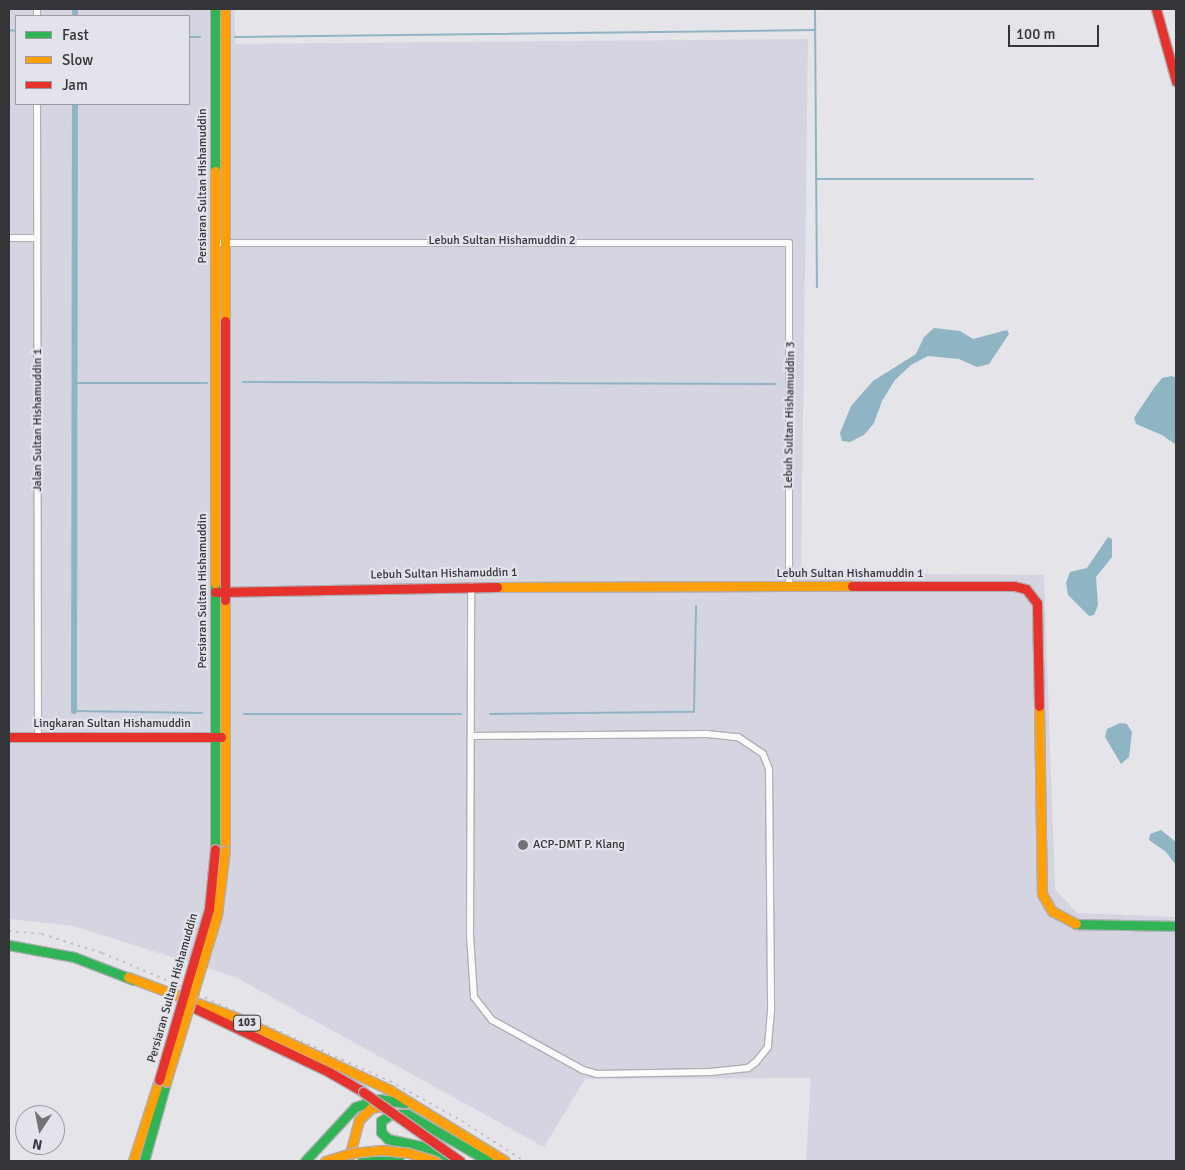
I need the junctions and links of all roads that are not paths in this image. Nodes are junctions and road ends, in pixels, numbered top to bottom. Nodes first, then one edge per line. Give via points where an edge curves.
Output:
1 (215, 9) edge
2 (226, 9) edge
3 (1156, 9) edge
4 (1176, 81) edge
5 (37, 105) edge
6 (9, 238) edge
7 (37, 238) junction
8 (215, 243) junction
9 (226, 243) junction
10 (789, 243) joint
11 (471, 586) junction
12 (789, 586) junction
13 (215, 592) junction
14 (226, 592) junction
15 (38, 736) junction
16 (471, 736) junction
17 (9, 737) edge
18 (216, 737) junction
19 (226, 738) junction
20 (1176, 926) edge
21 (9, 945) edge
22 (128, 977) junction
23 (163, 1081) junction
24 (424, 1111) junction
25 (422, 1120) junction
26 (133, 1161) edge
27 (144, 1161) edge
28 (305, 1161) edge
29 (325, 1161) edge
30 (348, 1161) edge
31 (362, 1161) edge
32 (399, 1161) edge
33 (434, 1161) edge
34 (456, 1161) edge
35 (460, 1161) edge
36 (488, 1161) edge
37 (506, 1161) edge

1 - 8 street, Persiaran Sultan Hishamuddin
2 - 9 street, Persiaran Sultan Hishamuddin
3 - 4 street
5 - 7 street, Jalan Sultan Hishamuddin 1
6 - 7 street
7 - 15 street, Jalan Sultan Hishamuddin 1
8 - 9 street, Lebuh Sultan Hishamuddin 2
8 - 13 street, Persiaran Sultan Hishamuddin
9 - 10 street, Lebuh Sultan Hishamuddin 2
9 - 14 street, Persiaran Sultan Hishamuddin
10 - 12 street, Lebuh Sultan Hishamuddin 3
11 - 12 street, Lebuh Sultan Hishamuddin 1
11 - 14 street, Lebuh Sultan Hishamuddin 1
11 - 16 street
12 - 20 street, Lebuh Sultan Hishamuddin 1 via 1014,586 1034,594 1037,603 1042,894 1052,911 1075,924
13 - 14 street, Lebuh Sultan Hishamuddin 1
13 - 18 street, Persiaran Sultan Hishamuddin
14 - 19 street, Persiaran Sultan Hishamuddin
15 - 17 street, Lingkaran Sultan Hishamuddin
15 - 18 street, Lingkaran Sultan Hishamuddin
16 - 16 street via 471,986 481,1008 492,1020 596,1074 710,1072 748,1068 756,1062 768,1047 771,1011 769,769 763,754 738,737 708,734
18 - 19 street, Lingkaran Sultan Hishamuddin
18 - 23 street, Persiaran Sultan Hishamuddin, bridge via 215,849 209,909
19 - 23 street, Persiaran Sultan Hishamuddin, bridge via 225,850 217,914
21 - 22 street, 103 via 74,957
22 - 24 street, 103 via 235,1017 390,1090
22 - 35 street, bridge via 321,1068 364,1092
23 - 26 street, Persiaran Sultan Hishamuddin
23 - 27 street, Persiaran Sultan Hishamuddin
24 - 28 street via 394,1100 365,1102 345,1116
24 - 37 street, 103
25 - 30 street via 390,1106 371,1108 356,1124
25 - 34 street via 407,1114 391,1114 382,1118 380,1130 388,1139 429,1148
25 - 36 street
29 - 33 street, bridge via 352,1153 382,1150 409,1153
31 - 32 street

